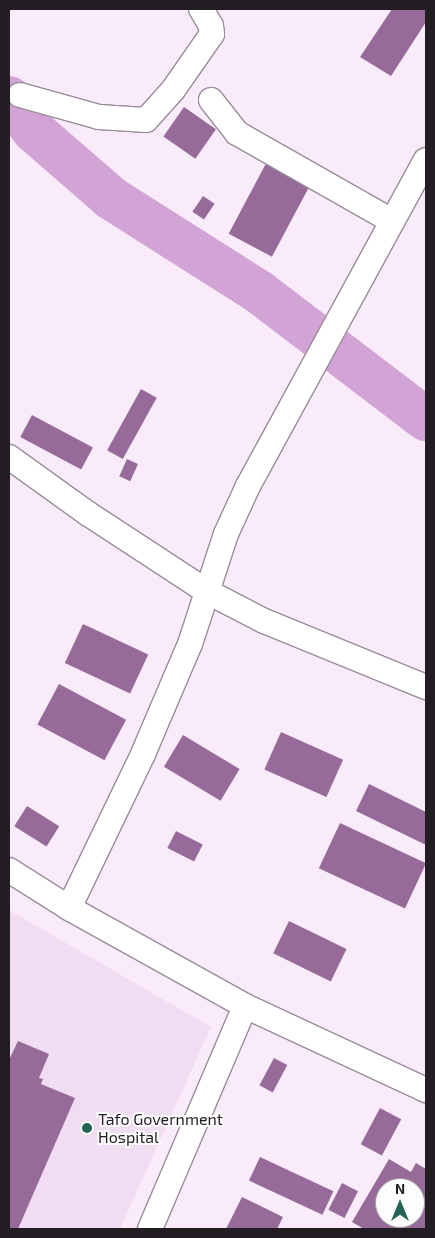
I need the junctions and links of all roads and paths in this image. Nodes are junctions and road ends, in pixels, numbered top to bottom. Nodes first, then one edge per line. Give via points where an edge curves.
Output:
1 (201, 9) edge
2 (20, 95) dead end
3 (211, 100) dead end
4 (426, 160) edge
5 (392, 221) junction
6 (9, 457) edge
7 (206, 591) junction
8 (426, 688) edge
9 (9, 870) edge
10 (69, 908) junction
11 (244, 1006) junction
12 (426, 1090) edge
13 (150, 1229) edge

1 - 2 street via 212,34 174,90 146,120 100,117
3 - 5 street via 237,133
4 - 5 street
5 - 7 street via 248,486
6 - 7 street
7 - 8 street via 264,621
7 - 10 street via 190,644 146,746
9 - 10 street
10 - 11 street
11 - 12 street
11 - 13 street

